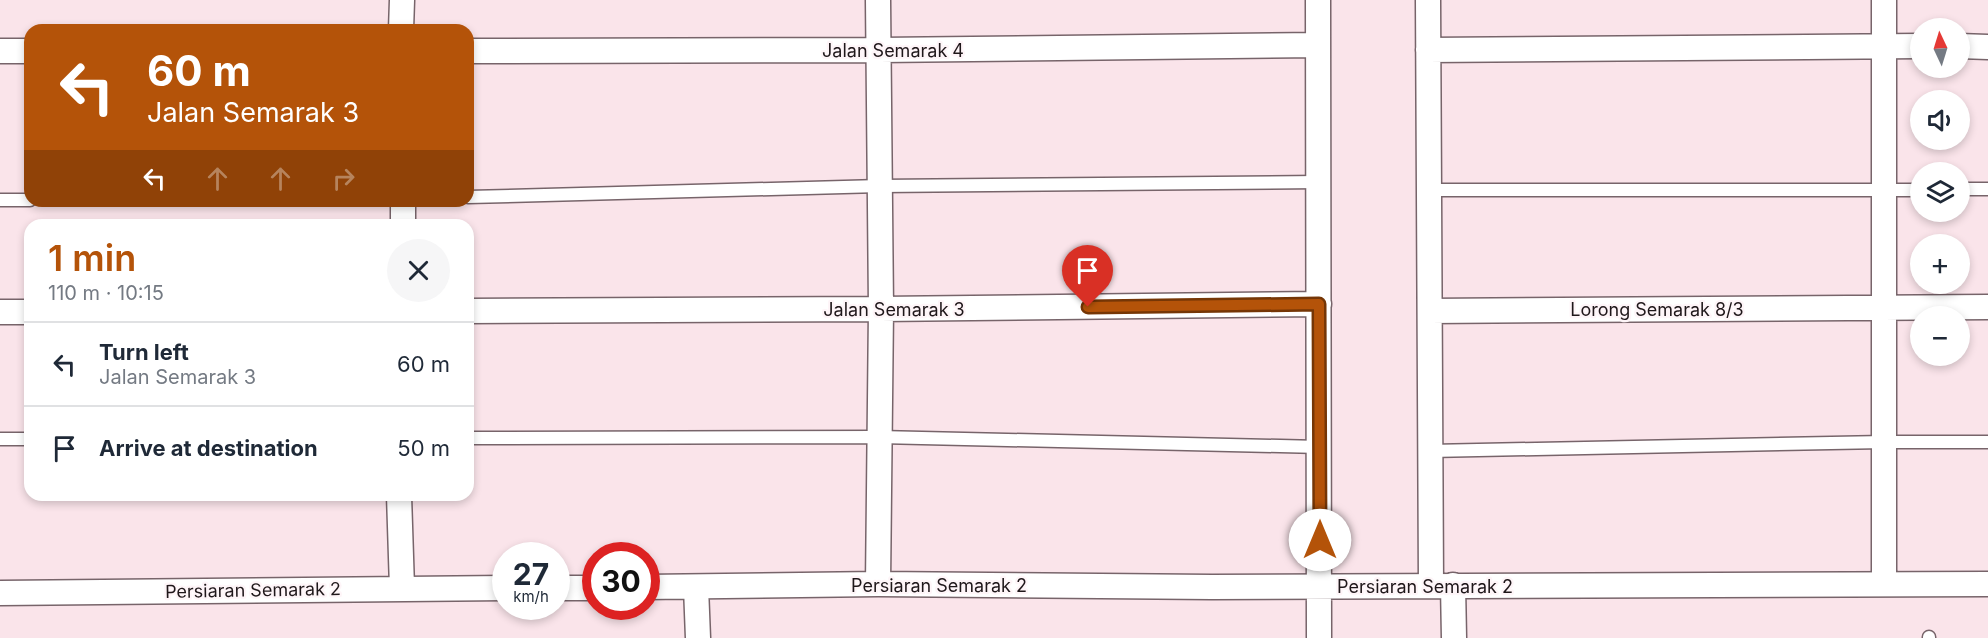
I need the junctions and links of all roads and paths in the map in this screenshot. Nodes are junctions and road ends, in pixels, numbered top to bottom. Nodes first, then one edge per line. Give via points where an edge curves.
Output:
1 (402, 0) edge
2 (878, 0) edge
3 (1318, 0) edge
4 (1428, 0) edge
5 (1884, 0) edge
6 (401, 24) edge
7 (1318, 45) junction
8 (1884, 45) junction
9 (1910, 46) edge
10 (1970, 46) edge
11 (1988, 47) edge
12 (879, 50) junction
13 (0, 51) edge
14 (24, 51) edge
15 (474, 51) edge
16 (1428, 51) junction
17 (1319, 182) junction
18 (880, 186) junction
19 (1910, 189) edge
20 (1970, 189) edge
21 (1988, 189) edge
22 (1429, 190) junction
23 (1884, 190) junction
24 (474, 197) edge
25 (24, 200) edge
26 (0, 201) edge
27 (1319, 304) junction
28 (1884, 307) junction
29 (1988, 307) edge
30 (880, 309) junction
31 (474, 311) edge
32 (1430, 311) junction
33 (0, 312) edge
34 (24, 312) edge
35 (879, 437) junction
36 (474, 438) edge
37 (0, 439) edge
38 (24, 439) edge
39 (1884, 442) junction
40 (1988, 442) edge
41 (1320, 447) junction
42 (1430, 451) junction
43 (399, 501) edge
44 (878, 584) junction
45 (1884, 584) junction
46 (1988, 584) edge
47 (1442, 585) junction
48 (1320, 586) junction
49 (660, 587) edge
50 (696, 587) junction
51 (402, 588) junction
52 (492, 588) edge
53 (0, 593) edge
54 (698, 638) edge
55 (1319, 638) edge
56 (1454, 638) edge

1 - 6 street
2 - 12 street
3 - 7 street
4 - 16 street
5 - 8 street
7 - 12 street, Jalan Semarak 4
7 - 17 street
8 - 9 street
8 - 16 street
8 - 23 street
10 - 11 street
12 - 15 street, Jalan Semarak 4
12 - 18 street
13 - 14 street
16 - 22 street
17 - 18 lane
17 - 27 street
18 - 24 lane
18 - 30 street
19 - 23 lane
20 - 21 lane
22 - 23 lane
22 - 32 street
23 - 28 street
25 - 26 lane
27 - 30 street, Jalan Semarak 3
27 - 41 street
28 - 29 street, Lorong Semarak 8/3
28 - 32 street, Lorong Semarak 8/3
28 - 39 street
30 - 31 street, Jalan Semarak 3
30 - 35 street
32 - 42 street
33 - 34 street
35 - 36 lane
35 - 41 lane
35 - 44 street
37 - 38 lane
39 - 40 lane
39 - 42 lane
39 - 45 street
41 - 48 street
42 - 47 street
43 - 51 street
44 - 48 street, Persiaran Semarak 2
44 - 50 street, Persiaran Semarak 2
45 - 46 street, Persiaran Semarak 2
45 - 47 street, Persiaran Semarak 2
47 - 48 street, Persiaran Semarak 2
47 - 56 street
48 - 55 street
49 - 50 street, Persiaran Semarak 2
50 - 54 street
51 - 52 street, Persiaran Semarak 2
51 - 53 street, Persiaran Semarak 2

